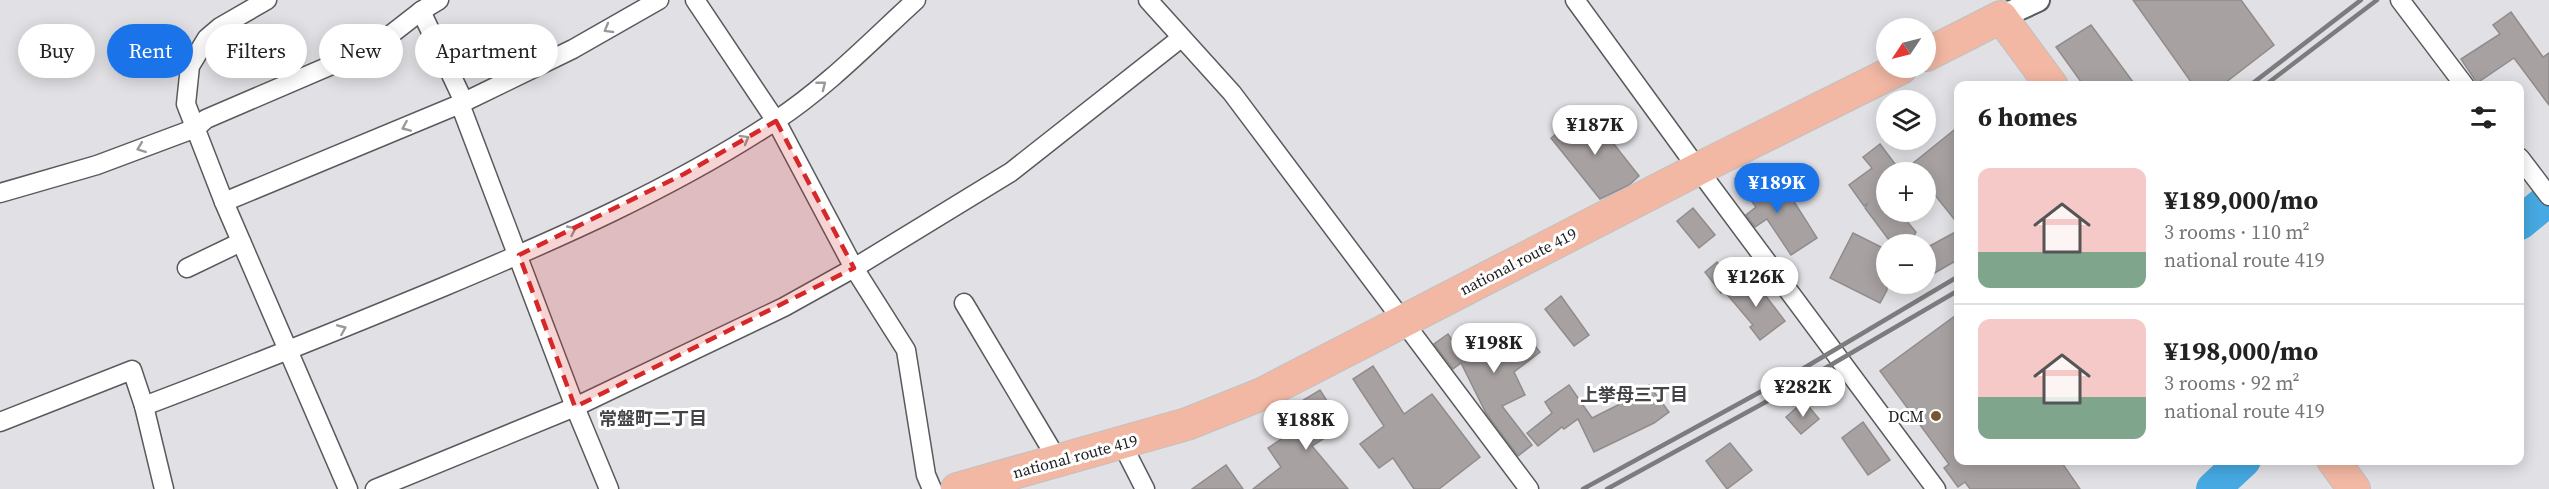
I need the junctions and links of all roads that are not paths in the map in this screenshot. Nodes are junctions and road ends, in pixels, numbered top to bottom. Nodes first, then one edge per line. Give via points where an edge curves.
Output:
1 (267, 0) edge
2 (439, 0) edge
3 (659, 0) edge
4 (695, 0) edge
5 (916, 0) edge
6 (1148, 0) edge
7 (1575, 0) edge
8 (2038, 0) edge
9 (2400, 0) edge
10 (1995, 9) edge
11 (421, 11) junction
12 (1181, 38) junction
13 (1936, 48) edge
14 (1881, 78) edge
15 (2048, 81) edge
16 (2461, 81) edge
17 (462, 103) junction
18 (776, 121) junction
19 (196, 128) junction
20 (2524, 163) edge
21 (1698, 169) junction
22 (0, 193) edge
23 (2547, 193) edge
24 (224, 202) junction
25 (241, 242) junction
26 (519, 255) junction
27 (187, 268) dead end
28 (854, 268) junction
29 (964, 303) dead end
30 (1404, 320) junction
31 (288, 351) junction
32 (144, 406) junction
33 (575, 407) junction
34 (0, 423) edge
35 (1122, 444) junction
36 (1057, 459) junction
37 (2337, 465) edge
38 (164, 489) edge
39 (348, 489) edge
40 (375, 489) edge
41 (609, 489) edge
42 (932, 489) edge
43 (957, 489) edge
44 (1145, 489) edge
45 (1529, 489) edge
46 (1936, 489) edge
47 (2354, 489) edge

1 - 19 street via 220,27 195,55 186,84 186,104
2 - 11 street
3 -> 17 street via 573,49
4 - 18 street
18 -> 5 street via 829,80
6 - 12 street
7 - 21 street
8 - 10 street
9 - 16 street
10 - 13 highway
10 - 15 highway
11 - 17 street
11 - 19 street via 376,46 206,119
12 - 28 street via 1011,172
12 - 30 street via 1232,93
14 - 21 highway, national route 419
17 -> 24 street
17 - 26 street
26 -> 18 street via 684,174
18 - 28 street
19 -> 22 street via 97,165
19 - 24 street
20 - 23 street
21 - 30 highway, national route 419
21 - 46 street
24 - 25 street
25 - 27 street
25 - 31 street
31 -> 26 street
26 - 33 street
28 - 33 street via 784,307
28 - 42 street via 906,350 926,475
29 - 36 street
30 - 35 highway, national route 419 via 1262,394 1187,424
30 - 45 street
31 - 32 street
31 - 39 street
32 - 34 street via 132,370
32 - 38 street
33 - 40 street
33 - 41 street
35 - 36 highway, national route 419
35 - 44 street
36 - 43 highway, national route 419
37 - 47 highway

